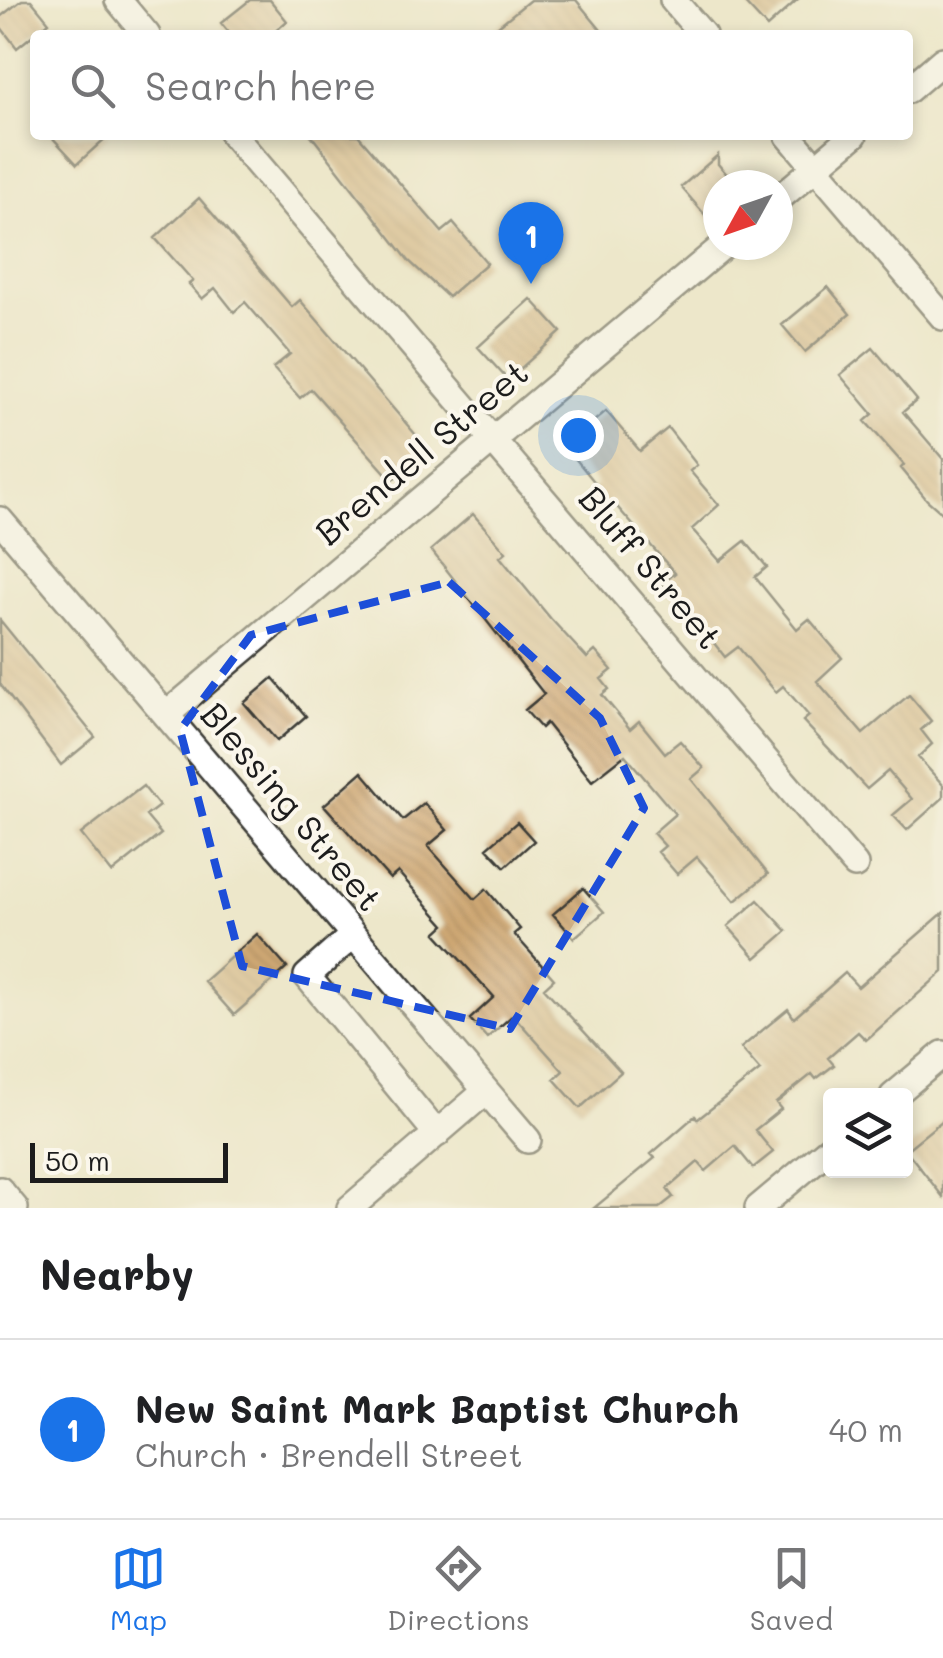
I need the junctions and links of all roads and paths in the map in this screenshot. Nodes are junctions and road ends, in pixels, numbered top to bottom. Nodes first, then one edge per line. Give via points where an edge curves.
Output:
1 (118, 0) edge
2 (674, 0) edge
3 (143, 30) edge
4 (699, 30) edge
5 (943, 60) edge
6 (913, 86) edge
7 (238, 140) edge
8 (792, 140) edge
9 (848, 140) edge
10 (816, 168) junction
11 (793, 187) edge
12 (706, 260) edge
13 (943, 318) edge
14 (495, 438) junction
15 (0, 520) edge
16 (166, 715) junction
17 (855, 865) dead end
18 (354, 935) junction
19 (943, 1054) edge
20 (903, 1088) edge
21 (486, 1091) junction
22 (437, 1134) junction
23 (528, 1140) dead end
24 (823, 1154) edge
25 (0, 1190) edge
26 (15, 1208) edge
27 (350, 1208) edge
28 (758, 1208) edge

1 - 3 street
2 - 4 street
5 - 6 street
7 - 14 street, Bluff Street
8 - 10 street
9 - 10 street
10 - 11 street
10 - 13 street
12 - 14 street, Brendell Street
14 - 16 street, Brendell Street
14 - 17 street, Bluff Street
15 - 16 street, Blessing Street
16 - 18 street, Blessing Street
18 - 21 street, Blessing Street
18 - 22 street via 307,976
19 - 20 street
21 - 22 street
21 - 23 street, Blessing Street
22 - 27 street
24 - 28 street
25 - 26 street

